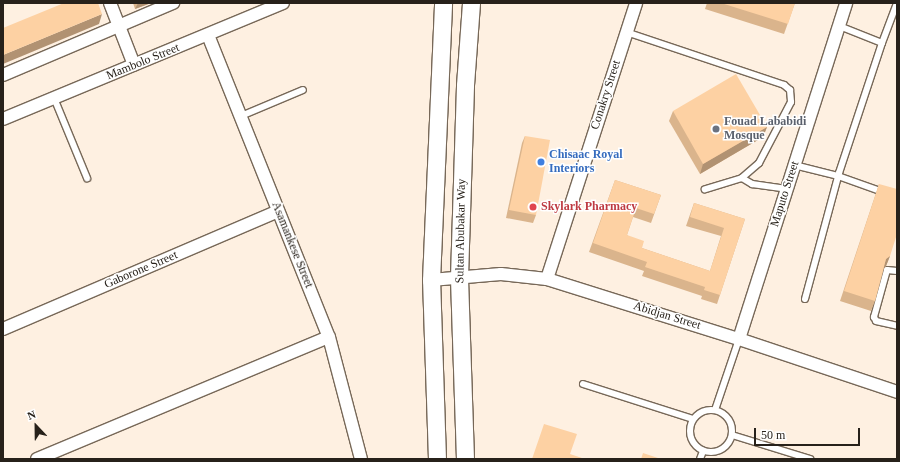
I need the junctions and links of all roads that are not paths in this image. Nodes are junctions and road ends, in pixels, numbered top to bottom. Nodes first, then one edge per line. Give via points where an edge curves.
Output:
1 (110, 3) edge
2 (172, 3) edge
3 (281, 3) edge
4 (443, 3) edge
5 (471, 3) edge
6 (636, 3) edge
7 (846, 3) edge
8 (897, 3) edge
9 (118, 26) junction
10 (839, 26) junction
11 (626, 32) junction
12 (208, 35) junction
13 (882, 43) junction
14 (134, 65) junction
15 (3, 75) edge
16 (303, 90) dead end
17 (54, 98) junction
18 (240, 116) junction
19 (3, 119) edge
20 (794, 165) junction
21 (838, 176) junction
22 (87, 178) dead end
23 (742, 178) junction
24 (705, 189) dead end
25 (787, 189) junction
26 (897, 197) edge
27 (278, 211) junction
28 (897, 271) edge
29 (459, 277) junction
30 (547, 279) junction
31 (431, 280) junction
32 (806, 299) dead end
33 (897, 326) edge
34 (3, 329) edge
35 (329, 338) junction
36 (739, 339) junction
37 (583, 384) dead end
38 (897, 392) edge
39 (715, 410) junction
40 (693, 419) junction
41 (732, 435) junction
42 (703, 451) junction
43 (37, 459) edge
44 (362, 459) edge
45 (437, 459) edge
46 (465, 459) edge
47 (700, 459) edge
48 (810, 459) edge

1 - 9 street
2 - 9 street
3 - 12 street, Mambolo Street
4 - 31 main road
5 - 29 main road, Sultan Abubakar Way via 465,85
6 - 11 street, Conakry Street
7 - 10 street, Maputo Street
8 - 13 lane
9 - 14 street
9 - 15 street
10 - 13 lane
10 - 20 street, Maputo Street
11 - 23 lane via 788,87 792,97 760,163
11 - 30 street, Conakry Street
12 - 14 street, Mambolo Street
12 - 18 street, Asamankese Street
13 - 21 lane
14 - 17 street, Mambolo Street
16 - 18 lane
17 - 19 street, Mambolo Street
17 - 22 lane
18 - 27 street, Asamankese Street
20 - 21 lane
20 - 25 street, Maputo Street
21 - 26 lane
21 - 32 lane
23 - 24 lane
23 - 25 lane via 752,184
25 - 36 street, Maputo Street
27 - 34 street, Gaborone Street
27 - 35 street, Asamankese Street
28 - 33 lane via 887,270 874,317 876,320
29 - 30 street, Abidjan Street via 501,274
29 - 31 street, Abidjan Street
29 - 46 main road, Sultan Abubakar Way
30 - 36 street, Abidjan Street
31 - 45 main road
35 - 43 street
35 - 44 street, Asamankese Street
36 - 38 street, Abidjan Street
36 - 39 lane
37 - 40 lane
39 - 40 lane via 706,410
39 - 41 lane via 729,419
40 - 42 lane via 690,436 693,443
41 - 42 lane via 723,449 715,452
41 - 48 lane
42 - 47 lane

